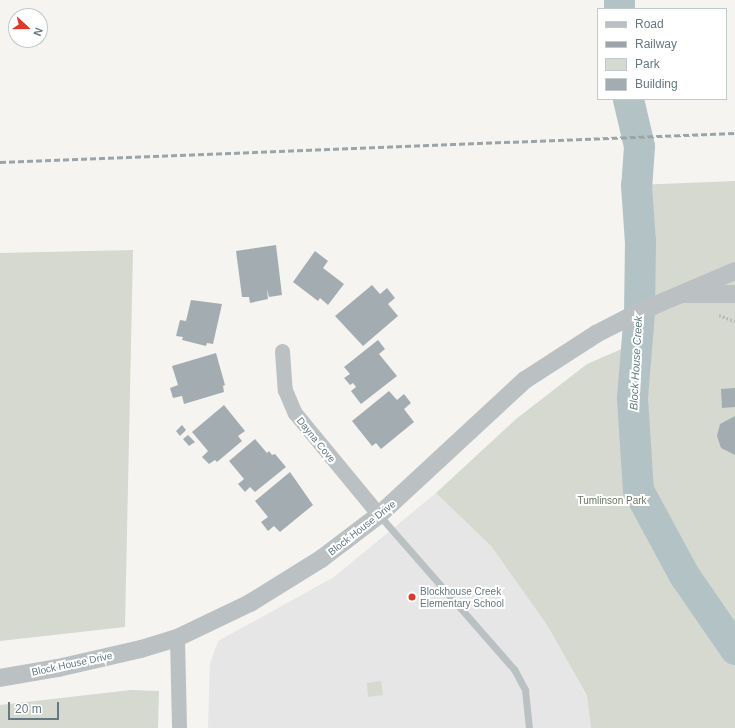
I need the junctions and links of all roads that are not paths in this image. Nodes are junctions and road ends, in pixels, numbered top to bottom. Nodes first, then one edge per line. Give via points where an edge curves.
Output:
1 (735, 270) edge
2 (679, 294) junction
3 (735, 294) edge
4 (282, 351) dead end
5 (379, 515) junction
6 (176, 638) junction
7 (0, 678) edge
8 (179, 728) edge
9 (529, 728) edge

1 - 2 street, Block House Drive
2 - 3 street, Block House Drive
2 - 5 street, Block House Drive via 596,334 524,380
4 - 5 street, Dayna Cove via 285,390 295,413
5 - 6 street, Block House Drive via 322,559 250,603
5 - 9 lane via 514,669 525,690
6 - 7 street, Block House Drive via 58,668
6 - 8 street

